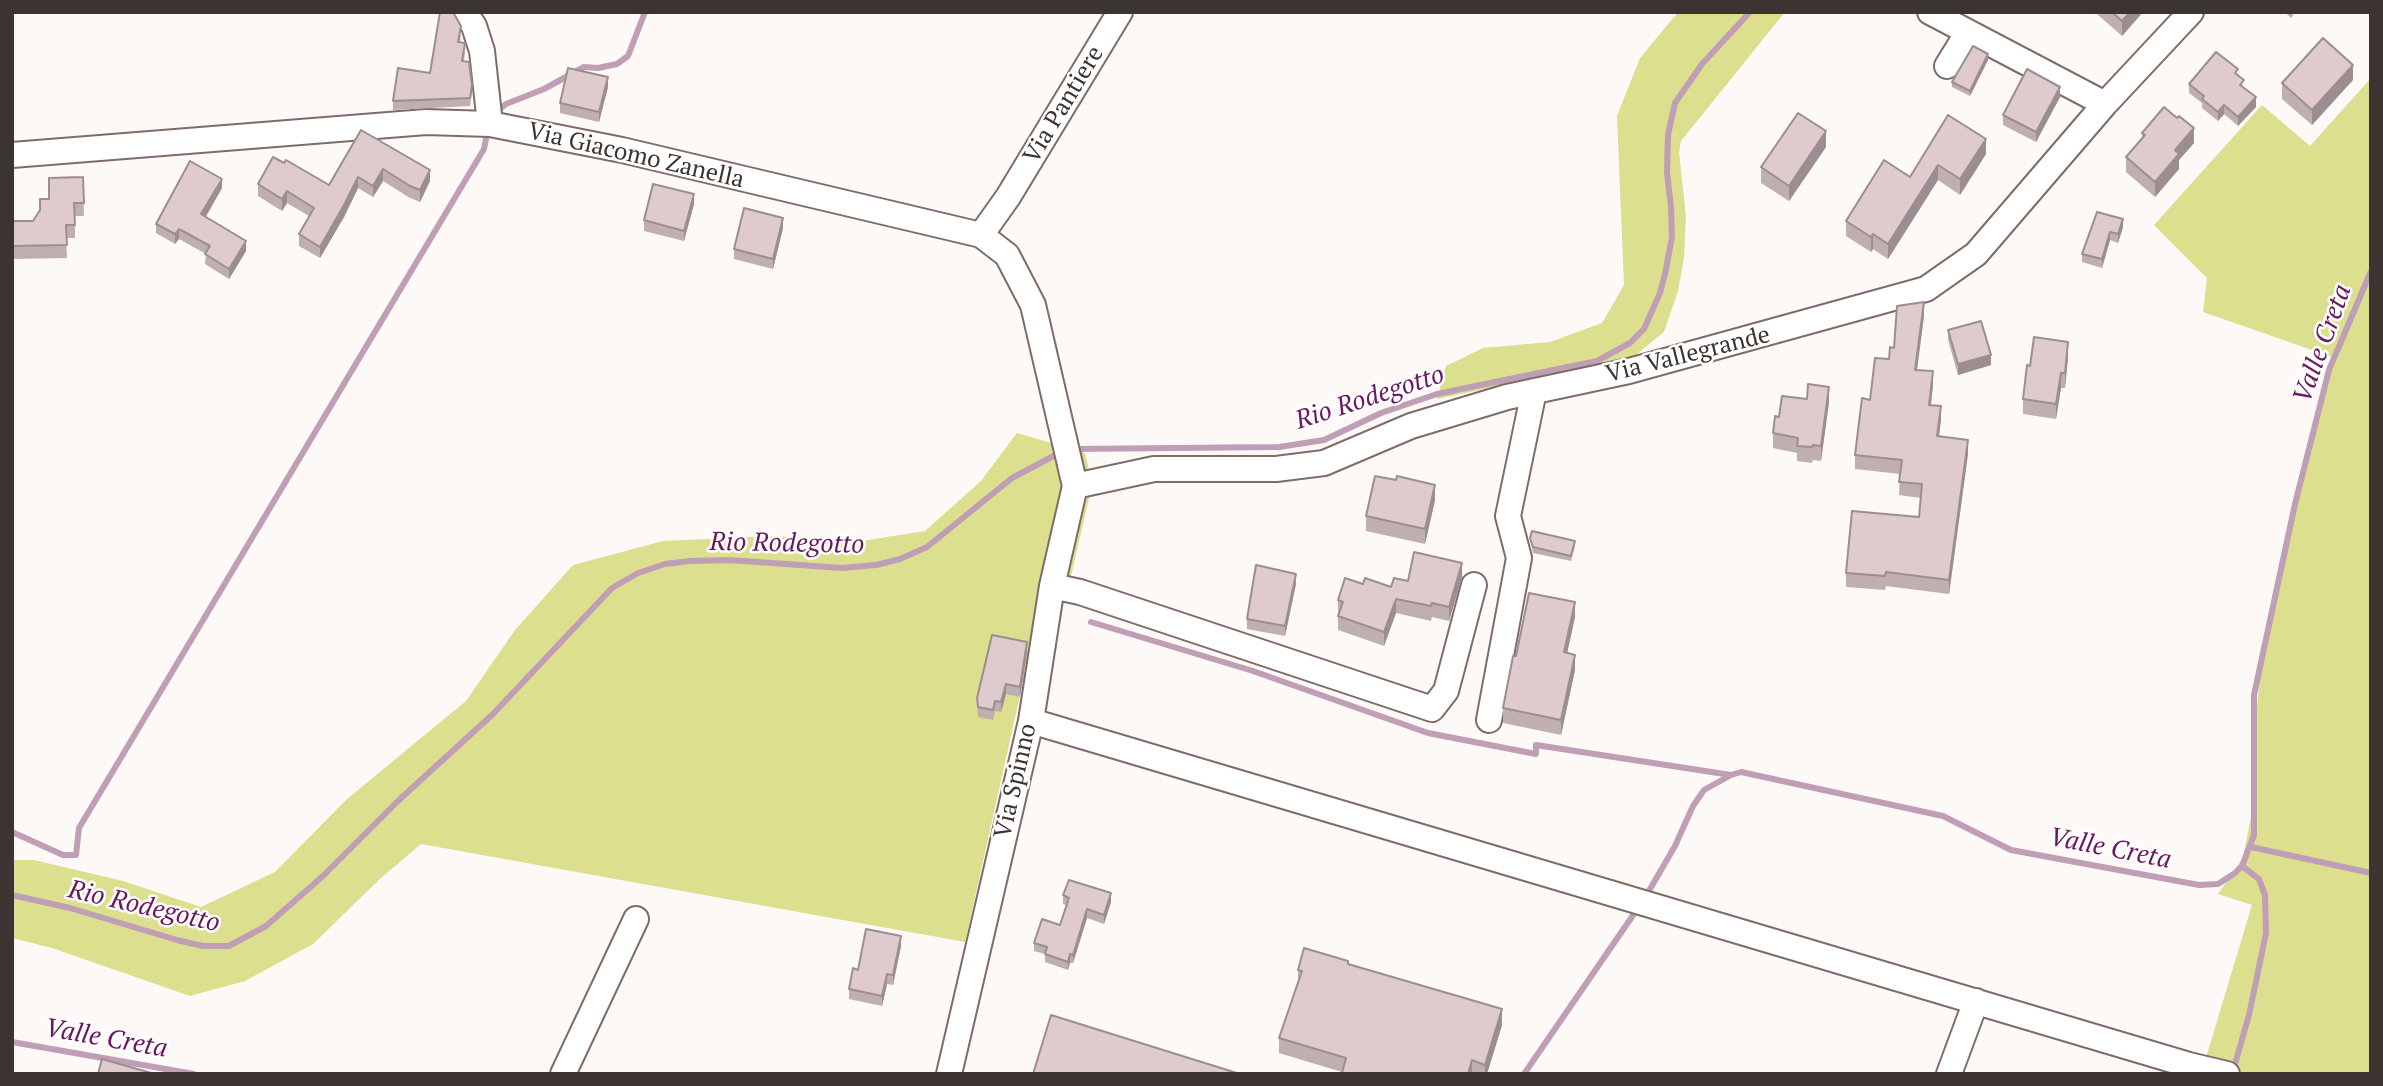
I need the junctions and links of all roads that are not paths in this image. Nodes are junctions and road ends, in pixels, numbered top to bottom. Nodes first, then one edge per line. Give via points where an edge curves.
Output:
1 (465, 12) edge
2 (1120, 12) edge
3 (1930, 12) edge
4 (2191, 12) edge
5 (1968, 32) junction
6 (1947, 66) dead end
7 (2105, 104) junction
8 (490, 124) junction
9 (12, 155) edge
10 (1008, 197) junction
11 (981, 235) junction
12 (1007, 256) junction
13 (1534, 391) junction
14 (1075, 486) junction
15 (1474, 585) dead end
16 (1052, 586) junction
17 (1489, 720) dead end
18 (1031, 721) junction
19 (636, 919) dead end
20 (1976, 1001) junction
21 (563, 1074) edge
22 (949, 1074) edge
23 (1949, 1074) edge
24 (2227, 1074) edge

1 - 8 street via 482,51
2 - 10 street, Via Pantiere
3 - 5 street
4 - 7 street, Via Vallegrande
5 - 6 street
5 - 7 street
7 - 13 street, Via Vallegrande via 1976,254 1926,289 1653,365
8 - 9 street, Via Giacomo Zanella via 426,122
8 - 11 street, Via Giacomo Zanella via 622,150
10 - 11 street, Via Pantiere
10 - 12 street
11 - 12 street, Via Giacomo Zanella
12 - 14 street, Via Giacomo Zanella via 1033,305
13 - 14 street, Via Vallegrande via 1411,426 1324,463 1276,469 1154,469
13 - 17 street via 1508,516 1519,558
14 - 16 street, Via Spinno
15 - 16 street via 1447,691 1432,709
16 - 18 street, Via Spinno
18 - 20 street
18 - 22 street, Via Spinno
19 - 21 street
20 - 23 street
20 - 24 street

